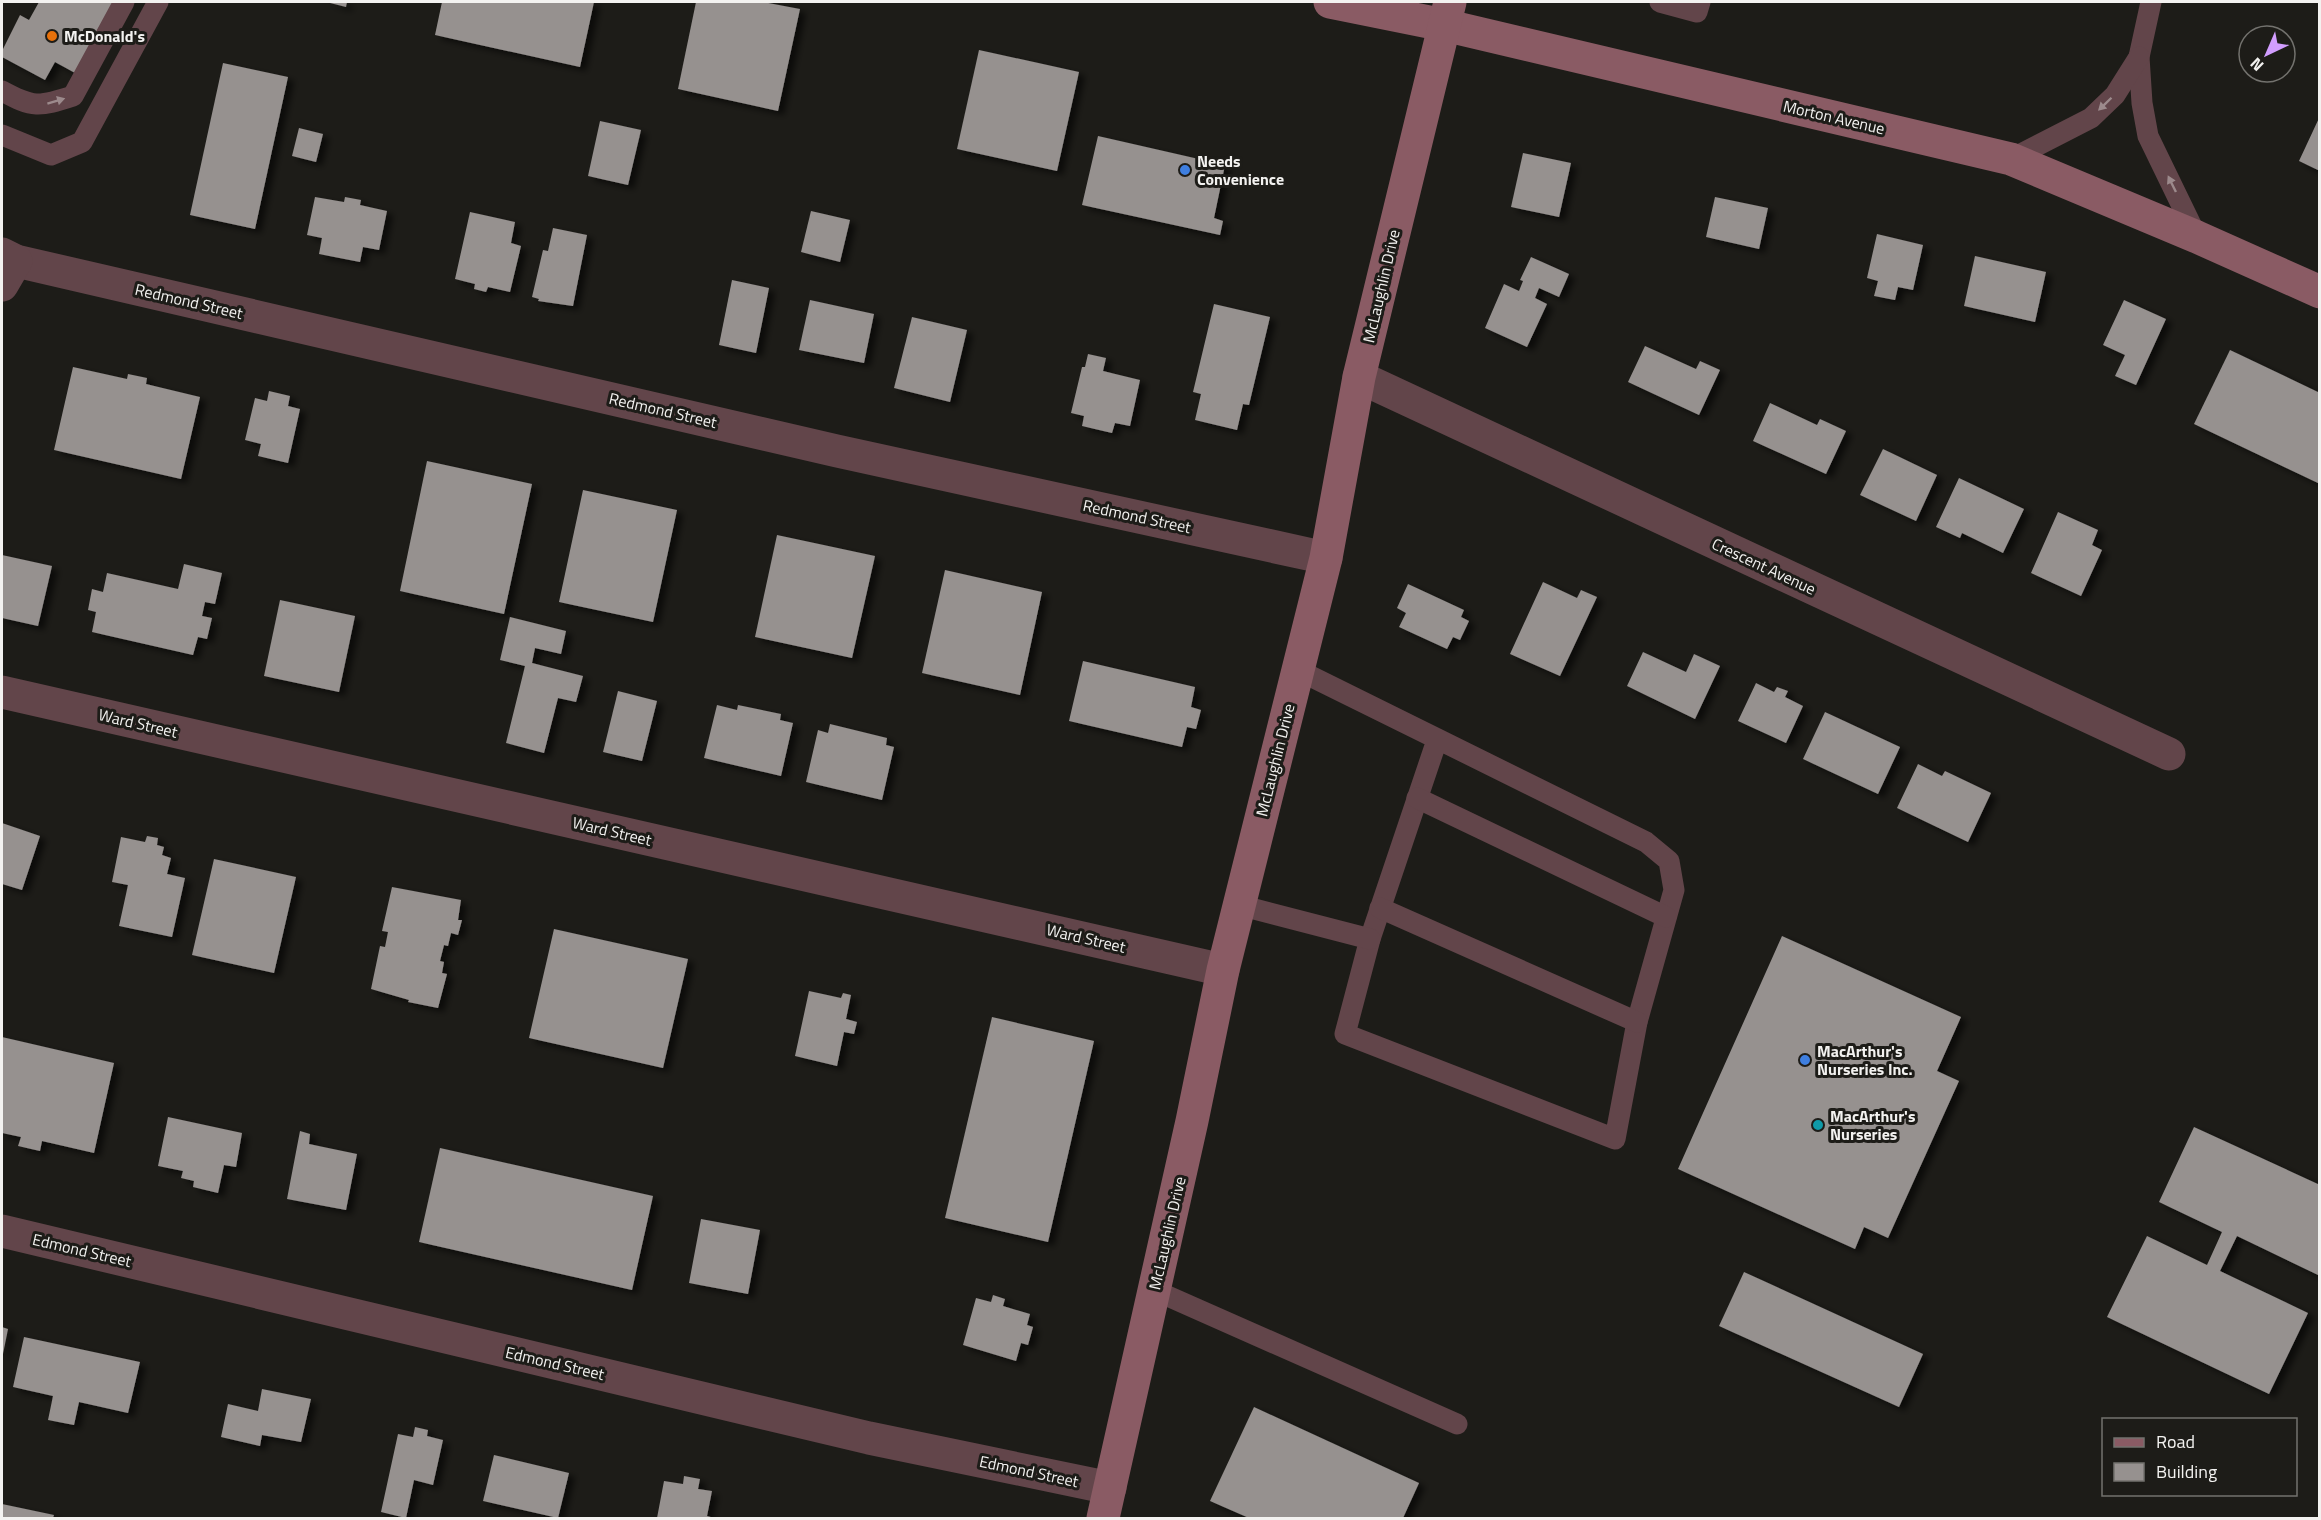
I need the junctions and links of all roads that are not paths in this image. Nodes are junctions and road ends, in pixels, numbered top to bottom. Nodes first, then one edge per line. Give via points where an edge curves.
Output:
1 (124, 2) edge
2 (158, 2) edge
3 (1330, 2) edge
4 (1660, 2) edge
5 (1700, 2) edge
6 (2151, 2) edge
7 (1447, 13) edge
8 (2139, 57) junction
9 (2, 91) edge
10 (2, 135) edge
11 (2011, 159) junction
12 (2198, 237) junction
13 (6, 267) edge
14 (2319, 292) edge
15 (1359, 377) junction
16 (1326, 558) junction
17 (1298, 670) junction
18 (2, 692) edge
19 (1437, 740) junction
20 (2169, 754) dead end
21 (1417, 798) junction
22 (1239, 905) junction
23 (1380, 908) junction
24 (1666, 917) junction
25 (1370, 939) junction
26 (1223, 970) junction
27 (1637, 1022) junction
28 (2, 1231) edge
29 (1154, 1290) junction
30 (1457, 1424) dead end
31 (1106, 1503) edge

9 -> 1 lane via 24,103 46,104 73,96
2 - 10 lane via 82,142 51,154
3 - 7 main road, Morton Avenue
4 - 5 lane via 1698,12
6 - 8 lane
7 - 11 main road, Morton Avenue
7 - 15 main road, McLaughlin Drive
8 -> 11 lane via 2115,95 2091,118
12 -> 8 lane via 2148,136
11 - 12 main road, Morton Avenue
12 - 14 main road, Morton Avenue
13 - 16 street, Redmond Street
15 - 16 main road, McLaughlin Drive
15 - 20 street, Crescent Avenue
16 - 17 main road, McLaughlin Drive
17 - 19 lane
17 - 22 main road, McLaughlin Drive
18 - 26 street, Ward Street
19 - 21 lane
19 - 24 lane via 1646,842 1669,861 1674,890
21 - 23 lane
21 - 24 lane
22 - 25 lane
22 - 26 main road, McLaughlin Drive
23 - 25 lane
23 - 27 lane
24 - 27 lane
25 - 27 lane via 1345,1034 1615,1139
26 - 29 main road, McLaughlin Drive
28 - 31 street, Edmond Street via 868,1438
29 - 30 lane
29 - 31 main road, McLaughlin Drive

